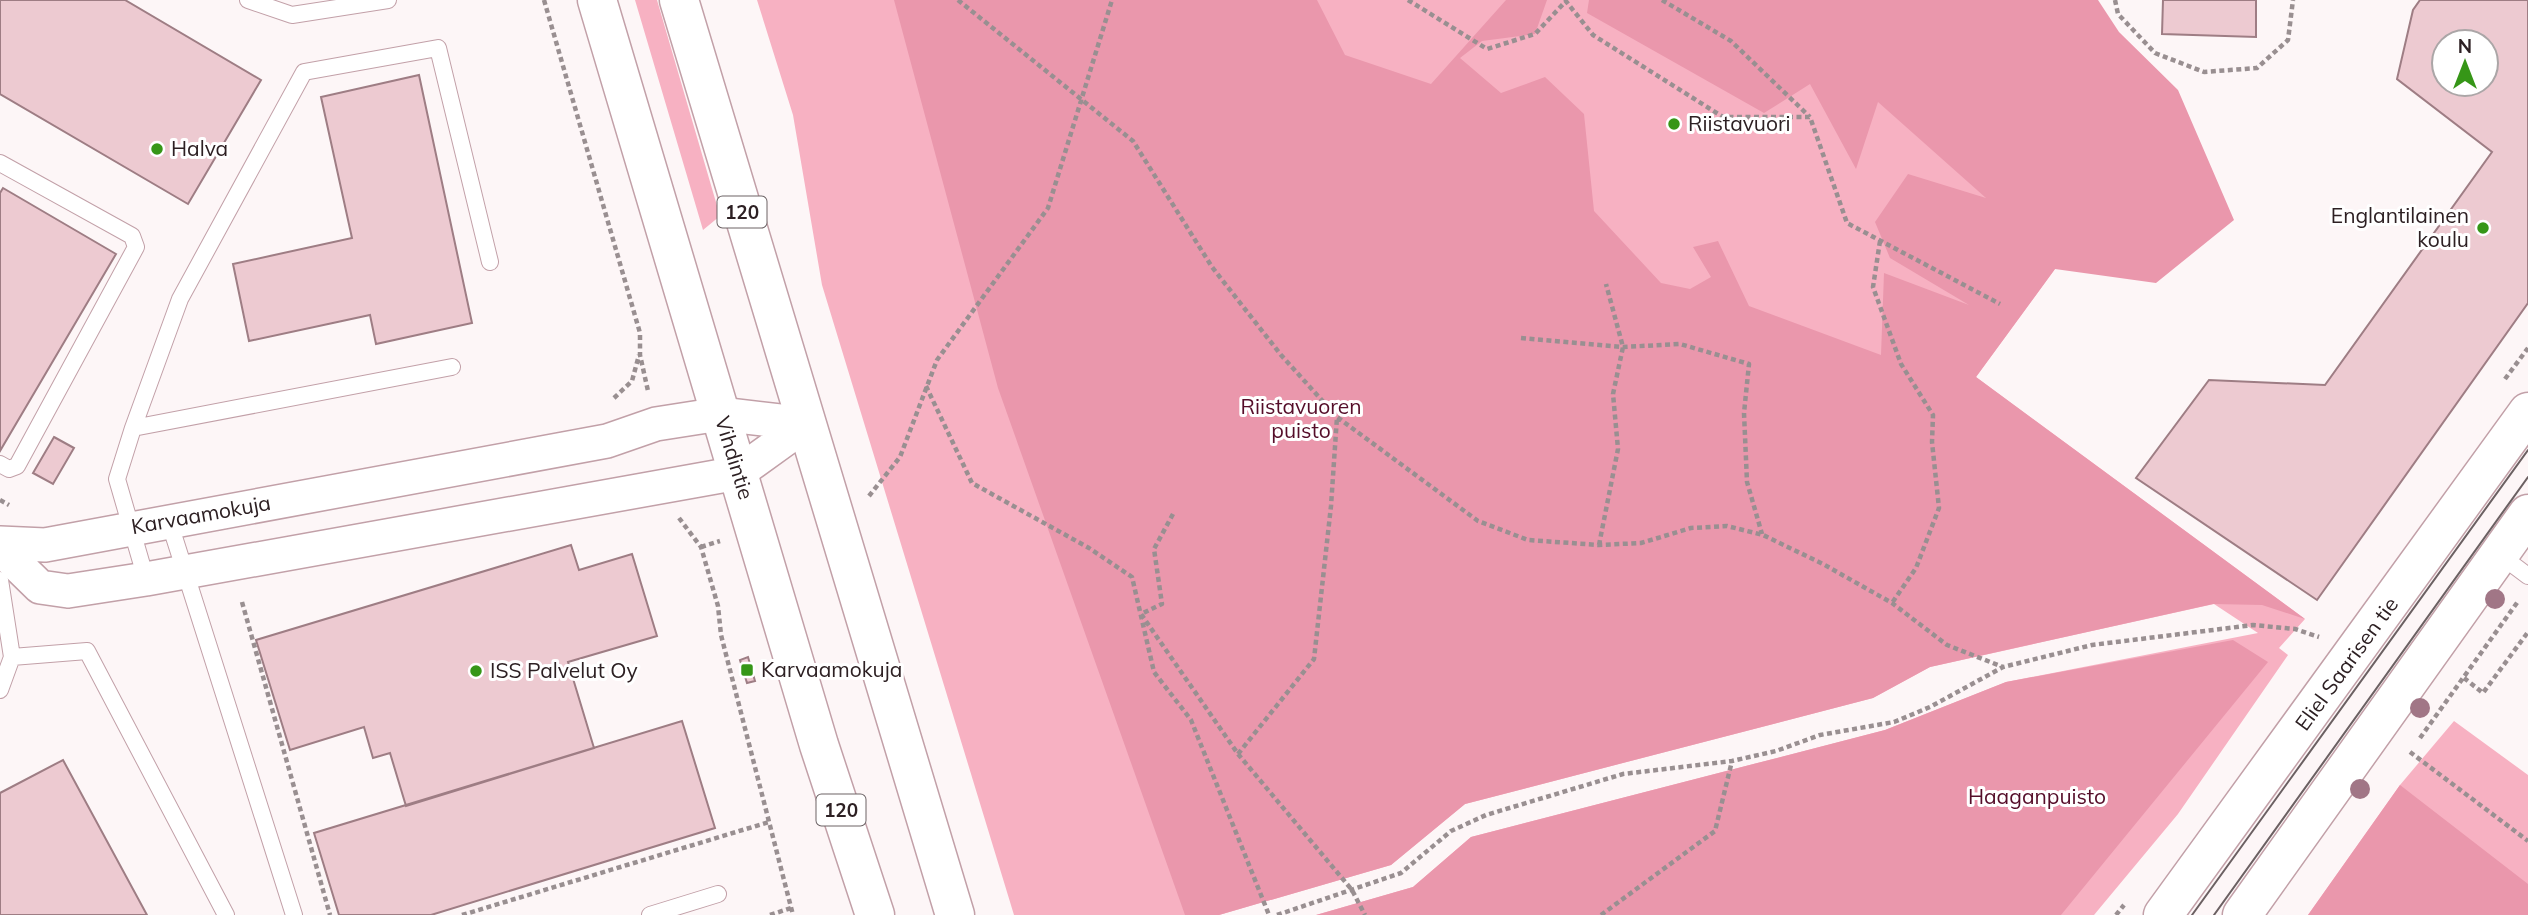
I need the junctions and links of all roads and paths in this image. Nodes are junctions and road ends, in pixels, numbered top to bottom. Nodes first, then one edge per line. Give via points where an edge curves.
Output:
1 (248, 0) edge
2 (388, 0) edge
3 (544, 0) edge
4 (597, 0) edge
5 (679, 0) edge
6 (958, 0) edge
7 (1112, 0) edge
8 (1408, 0) edge
9 (1662, 0) edge
10 (2115, 0) edge
11 (2293, 0) edge
12 (1565, 1) edge
13 (1082, 103) junction
14 (1810, 117) junction
15 (0, 163) edge
16 (1880, 241) junction
17 (490, 262) dead end
18 (1606, 284) dead end
19 (2000, 304) dead end
20 (1521, 338) dead end
21 (1623, 348) junction
22 (452, 367) dead end
23 (926, 384) junction
24 (2528, 412) edge
25 (720, 414) junction
26 (1337, 417) junction
27 (656, 424) junction
28 (806, 424) junction
29 (133, 428) junction
30 (0, 464) edge
31 (738, 473) junction
32 (671, 487) junction
33 (872, 495) dead end
34 (1173, 514) dead end
35 (2528, 514) edge
36 (169, 521) junction
37 (131, 528) junction
38 (1763, 535) junction
39 (1599, 545) junction
40 (0, 546) edge
41 (2514, 565) edge
42 (187, 572) junction
43 (0, 579) edge
44 (146, 579) junction
45 (2520, 599) dead end
46 (242, 602) dead end
47 (1892, 603) junction
48 (1141, 614) junction
49 (2, 616) edge
50 (2528, 632) edge
51 (2320, 637) dead end
52 (12, 657) junction
53 (2003, 667) junction
54 (2464, 678) junction
55 (0, 690) edge
56 (1238, 754) junction
57 (1732, 761) junction
58 (769, 822) junction
59 (2528, 841) edge
60 (1352, 890) junction
61 (719, 894) dead end
62 (792, 908) junction
63 (226, 915) edge
64 (294, 915) edge
65 (330, 915) edge
66 (461, 915) edge
67 (650, 915) edge
68 (770, 915) edge
69 (793, 915) edge
70 (875, 915) edge
71 (956, 915) edge
72 (1269, 915) edge
73 (1277, 915) edge
74 (1365, 915) edge
75 (1601, 915) edge
76 (2163, 915) edge
77 (2242, 915) edge

1 - 2 lane via 292,15
3 - 27 path via 640,333 640,355
4 - 25 main road, Vihdintie / 120
5 - 28 main road, 120
6 - 13 path
7 - 13 path
8 - 12 path via 1487,49 1535,34
9 - 14 path via 1731,41
10 - 11 path via 2118,14 2155,53 2204,72 2257,68 2288,40
12 - 14 path via 1593,35 1723,117
13 - 23 path via 1048,208 973,306
13 - 26 path via 1133,141 1212,267
14 - 16 path via 1847,223
15 - 30 lane via 132,236 136,247 17,466 9,469
16 - 19 path
16 - 47 path via 1873,287 1901,364 1933,415 1938,508 1916,568
17 - 29 lane via 438,48 304,72 180,299
18 - 21 path
20 - 21 path
21 - 38 path via 1680,344 1749,364 1744,413 1747,482
21 - 39 path via 1613,394 1618,449
22 - 29 lane
23 - 33 path via 900,457
23 - 48 path via 972,482 1132,577
24 - 76 main road, Eliel Saarisen tie
25 - 27 street, Karvaamokuja
25 - 28 street, Karvaamokuja
25 - 31 main road, Vihdintie / 120
26 - 39 path via 1479,521 1528,540
26 - 56 path via 1314,659
27 - 36 street, Karvaamokuja via 607,440
28 - 31 street, Karvaamokuja
28 - 71 main road, 120
29 - 37 lane via 117,479
31 - 32 street, Karvaamokuja
31 - 70 main road, Vihdintie / 120
32 - 42 street, Karvaamokuja
32 - 58 path via 680,524 701,547
34 - 48 path via 1154,549 1163,604
35 - 41 main road
36 - 37 street, Karvaamokuja
36 - 42 lane
37 - 40 street, Karvaamokuja via 45,545
37 - 44 lane
38 - 39 path via 1727,526 1691,528 1641,543
38 - 47 path
40 - 44 street, Karvaamokuja via 40,587 68,591
41 - 77 main road
42 - 44 street, Karvaamokuja
42 - 64 lane
43 - 49 lane
45 - 54 path
46 - 65 path
47 - 53 path via 1947,645
48 - 56 path
48 - 72 path via 1154,672 1191,720
49 - 52 lane
50 - 54 path via 2483,693
51 - 53 path via 2253,625 2092,645
52 - 55 lane
52 - 63 lane via 87,651
53 - 57 path via 1894,722 1820,734
54 - 59 path via 2410,752
56 - 60 path
57 - 60 path via 1623,774 1486,815 1451,831 1401,873
57 - 75 path via 1715,831
58 - 62 path
58 - 66 path
60 - 73 path
60 - 74 path
61 - 67 lane
62 - 68 path
62 - 69 path

